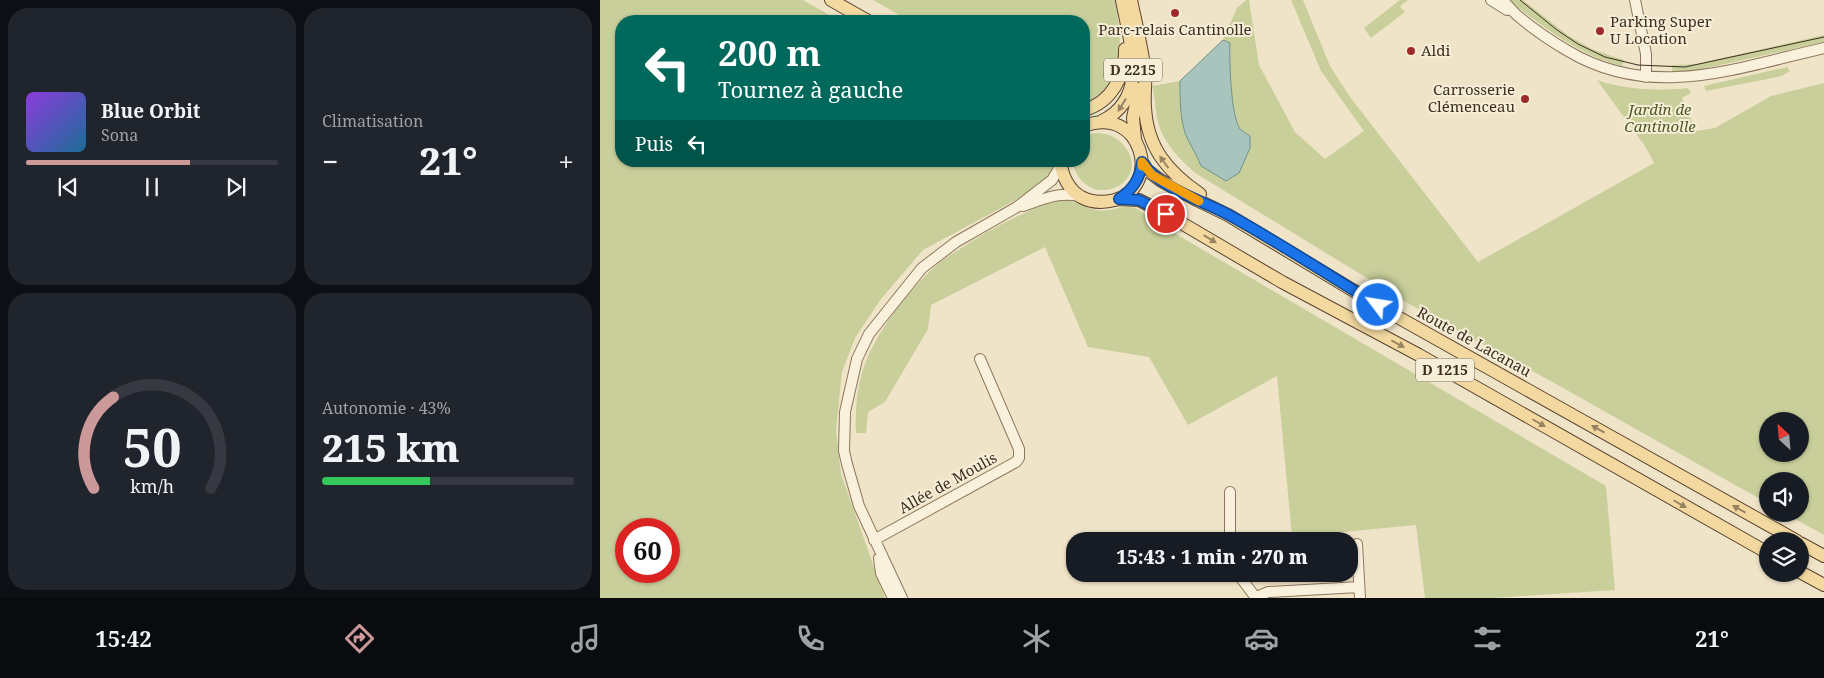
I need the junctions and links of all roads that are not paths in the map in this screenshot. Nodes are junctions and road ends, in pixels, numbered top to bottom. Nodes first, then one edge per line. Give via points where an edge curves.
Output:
1 (831, 0) edge
2 (1491, 0) edge
3 (1502, 0) edge
4 (1634, 0) edge
5 (1125, 2) edge
6 (857, 15) edge
7 (1517, 15) junction
8 (1141, 47) junction
9 (1824, 48) edge
10 (1646, 77) junction
11 (1090, 107) edge
12 (1102, 121) junction
13 (1090, 124) edge
14 (1135, 138) junction
15 (1142, 162) junction
16 (1059, 167) edge
17 (1062, 167) edge
18 (1080, 196) junction
19 (1119, 199) junction
20 (1017, 207) junction
21 (1228, 215) junction
22 (980, 359) dead end
23 (1230, 492) dead end
24 (1230, 532) edge
25 (1780, 532) edge
26 (874, 540) junction
27 (1759, 548) edge
28 (1809, 548) edge
29 (1824, 556) edge
30 (1358, 566) edge
31 (1809, 577) edge
32 (1244, 582) edge
33 (1824, 585) edge
34 (1359, 587) junction
35 (893, 598) edge
36 (902, 598) edge
37 (1256, 598) edge
38 (1360, 598) edge

1 - 6 main road
2 - 7 street
3 - 7 street
4 - 10 street via 1646,54
5 - 8 main road, D 2215
5 - 11 main road, D 2215 via 1126,55 1121,77 1106,97
5 -> 12 main road, D 2215 via 1133,51 1132,81 1120,109
7 - 10 street via 1580,58 1615,72
8 - 14 main road, D 2215 via 1133,118
21 -> 8 main road, D 2215 via 1180,180 1158,153 1147,128
9 - 10 street via 1700,76
12 - 13 main road
12 - 14 main road via 1115,124
14 - 15 main road
15 - 19 main road via 1136,184
15 - 21 main road, Route de Lacanau / D 1215 via 1160,180
16 - 20 street via 1052,180
17 - 18 main road via 1070,188
18 - 19 main road via 1099,202
18 - 20 street via 1055,195
19 -> 27 main road, D 1215 via 1139,200 1166,214
20 - 26 street via 956,242 932,260 886,311 862,346 845,412 844,451 854,492
25 -> 21 main road, Route de Lacanau / D 1215 via 1394,315
22 - 26 street, Allée de Moulis via 1020,458
23 - 24 street
26 - 35 street via 881,573
26 - 36 street
28 - 29 main road, Route de Lacanau / D 1215
30 - 34 street
31 - 33 main road
32 - 37 street
34 - 37 street via 1268,592
34 - 38 street

